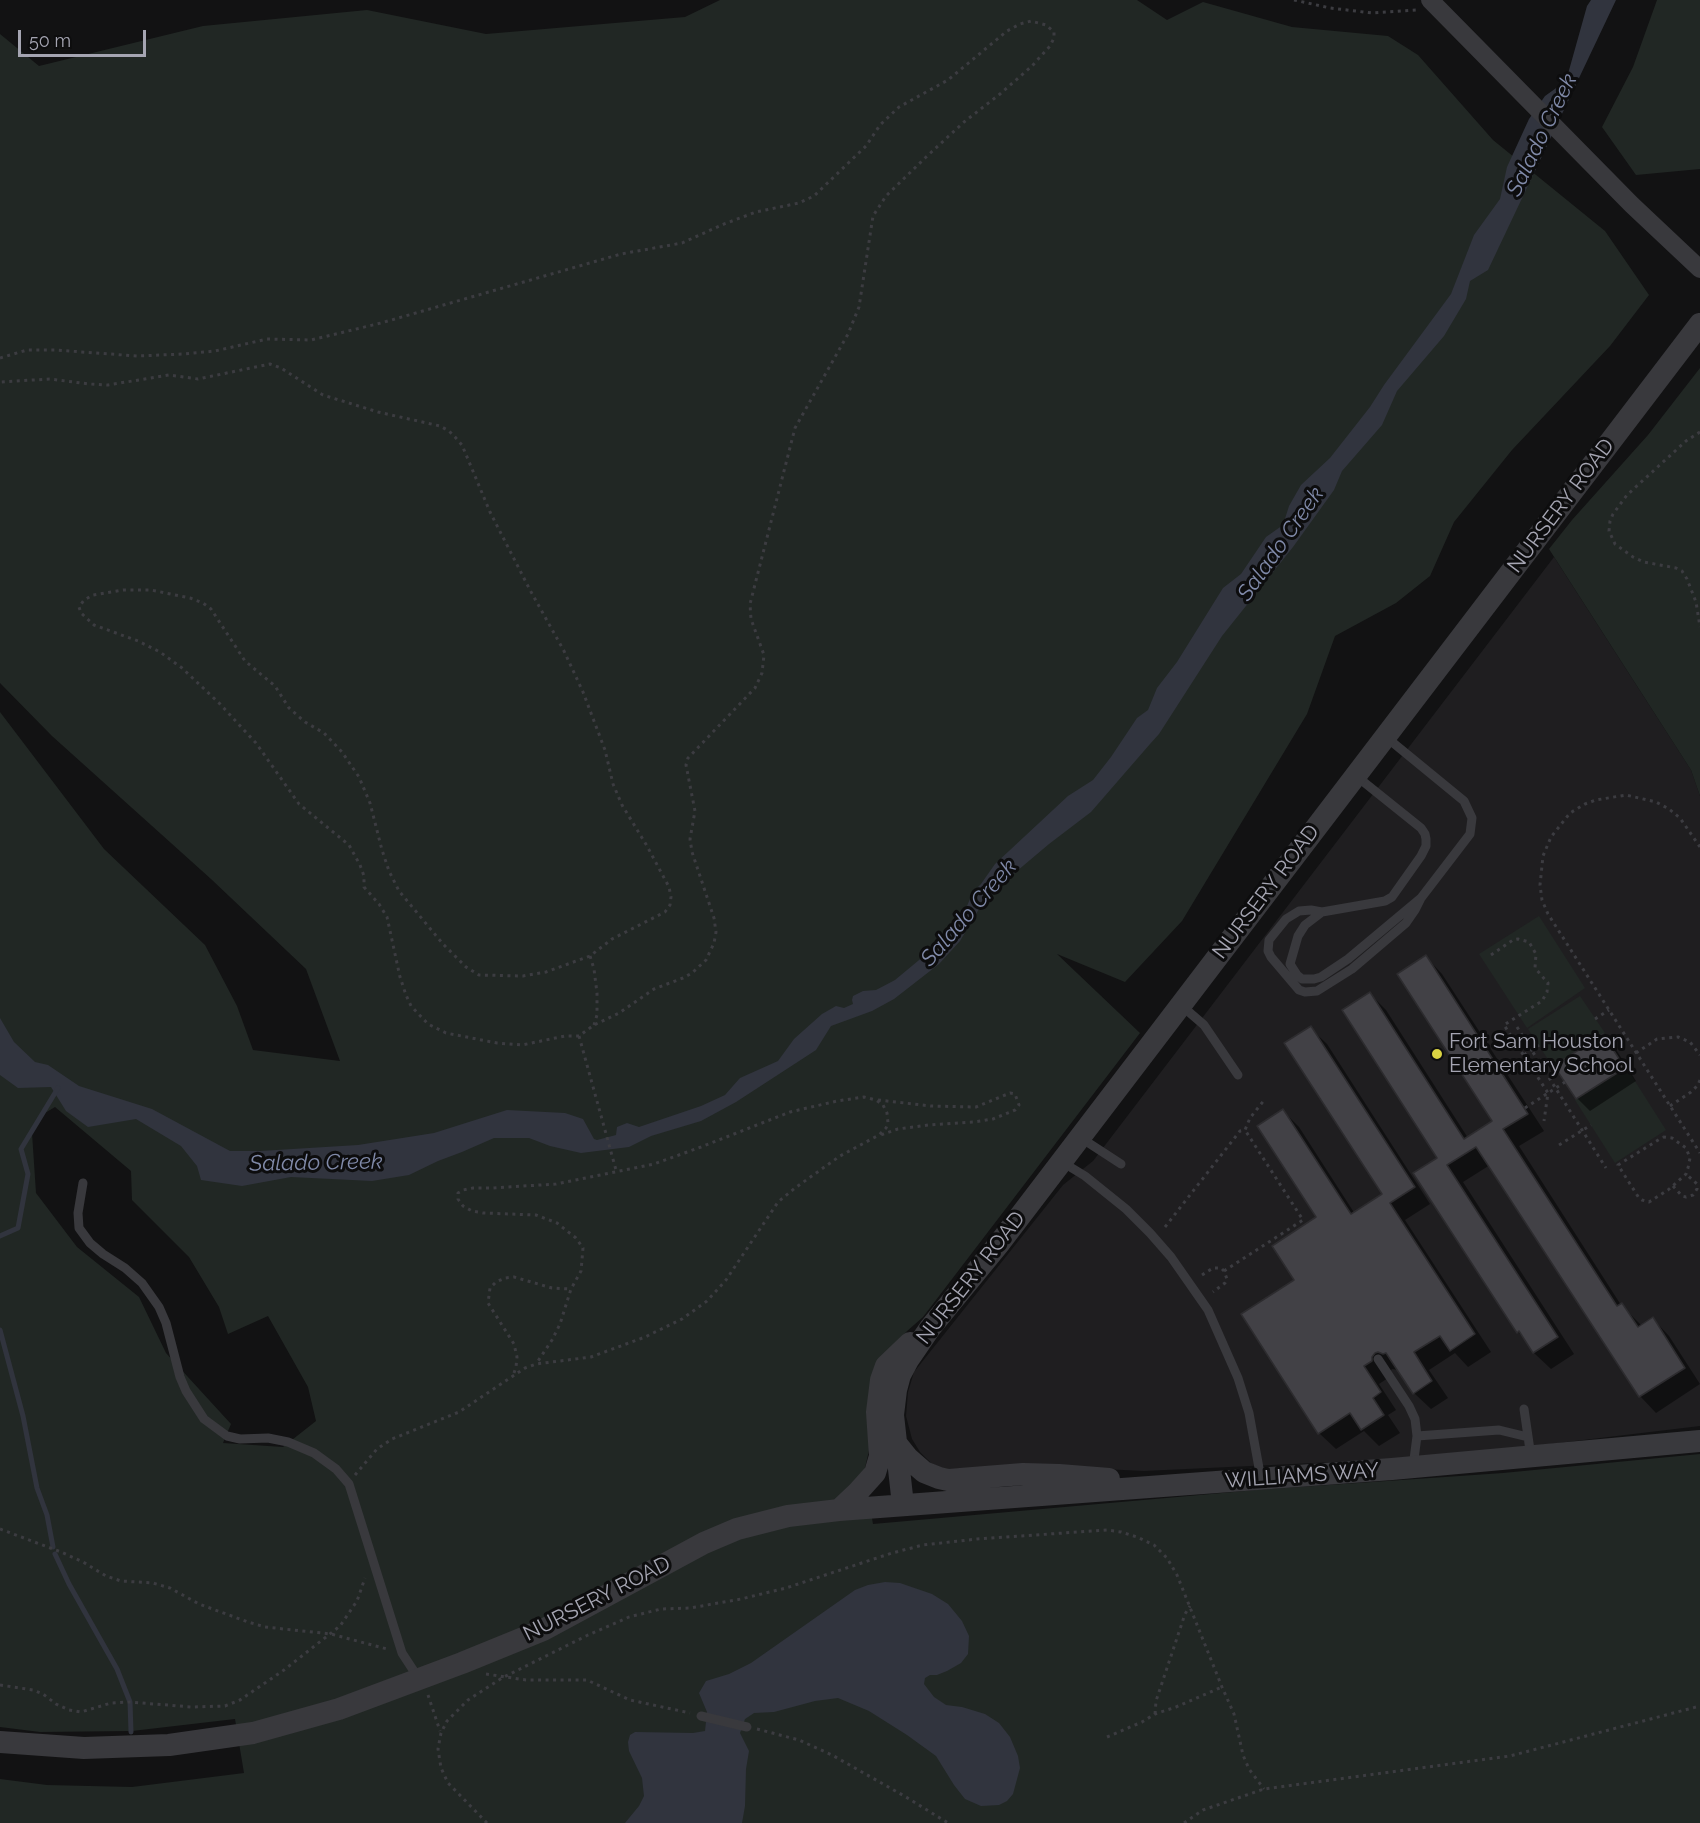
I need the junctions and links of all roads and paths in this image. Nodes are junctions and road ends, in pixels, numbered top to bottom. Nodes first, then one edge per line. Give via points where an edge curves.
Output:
1 (1294, 0) edge
2 (1427, 5) edge
3 (1700, 269) edge
4 (1700, 324) edge
5 (0, 358) edge
6 (0, 382) edge
7 (1700, 432) edge
8 (1700, 627) edge
9 (1385, 736) junction
10 (1355, 776) junction
11 (1700, 847) edge
12 (1421, 898) junction
13 (1322, 912) junction
14 (1491, 955) dead end
15 (590, 956) junction
16 (1180, 1005) junction
17 (1609, 1010) junction
18 (1595, 1019) dead end
19 (594, 1025) junction
20 (1517, 1027) dead end
21 (579, 1036) junction
22 (1539, 1045) dead end
23 (1532, 1050) junction
24 (1636, 1053) junction
25 (1524, 1055) junction
26 (1700, 1055) edge
27 (1238, 1075) dead end
28 (1700, 1080) edge
29 (1565, 1082) dead end
30 (1556, 1088) junction
31 (1548, 1093) junction
32 (1265, 1099) dead end
33 (876, 1100) junction
34 (1670, 1106) junction
35 (1525, 1108) dead end
36 (1544, 1121) dead end
37 (1591, 1125) dead end
38 (1245, 1130) junction
39 (1582, 1131) junction
40 (879, 1135) junction
41 (1079, 1137) junction
42 (1559, 1145) dead end
43 (1700, 1153) edge
44 (1061, 1161) junction
45 (1121, 1164) dead end
46 (1606, 1168) dead end
47 (616, 1170) junction
48 (1686, 1174) junction
49 (83, 1183) dead end
50 (1699, 1183) edge
51 (1673, 1186) junction
52 (1165, 1227) dead end
53 (1224, 1271) junction
54 (1202, 1275) dead end
55 (571, 1289) junction
56 (1213, 1292) dead end
57 (930, 1328) junction
58 (1378, 1359) dead end
59 (536, 1364) junction
60 (513, 1375) junction
61 (1524, 1409) dead end
62 (1417, 1436) junction
63 (1700, 1441) edge
64 (896, 1443) junction
65 (1530, 1447) junction
66 (1413, 1467) junction
67 (1261, 1479) junction
68 (349, 1484) junction
69 (1148, 1487) junction
70 (903, 1505) junction
71 (839, 1510) junction
72 (0, 1529) edge
73 (372, 1554) junction
74 (1190, 1606) junction
75 (331, 1634) junction
76 (402, 1653) junction
77 (482, 1673) dead end
78 (502, 1678) junction
79 (418, 1679) junction
80 (0, 1685) edge
81 (1222, 1687) junction
82 (1700, 1706) edge
83 (1155, 1714) junction
84 (701, 1716) joint
85 (747, 1727) joint
86 (441, 1733) junction
87 (1107, 1737) dead end
88 (0, 1742) edge
89 (1264, 1789) junction
90 (487, 1823) edge
91 (948, 1823) edge
92 (1184, 1823) edge

1 - 2 path via 1372,13
2 - 3 street
4 - 9 street, NURSERY ROAD
5 - 19 path via 27,350 136,356 184,354 267,339 311,340 621,254 682,243 756,212 814,196 866,146 898,107 948,80 1013,28 1031,21 1051,28 1054,38 1050,46 1032,66 925,158 886,196 873,216 859,307 795,428 750,604 751,619 764,655 762,673 755,688 688,758 686,765 695,811 692,852 714,918 714,943 706,960 692,973 654,989
6 - 15 path via 50,379 108,385 169,375 198,379 270,364 323,395 449,431 462,445 490,512 564,651 605,750 622,805 669,887 670,905 665,912 612,939
7 - 8 path via 1627,495 1613,514 1609,531 1615,544 1633,557 1682,571 1696,602
9 - 10 street, NURSERY ROAD
9 - 12 lane via 1464,801 1472,818 1465,842
10 - 13 lane via 1420,828 1426,846 1392,897
10 - 16 street, NURSERY ROAD
11 - 17 path via 1688,827 1669,809 1626,795 1585,804 1570,813 1551,837 1540,871 1542,900
12 - 13 lane via 1348,959 1321,977 1302,979 1290,964 1298,936
12 - 13 lane via 1406,923 1352,969 1317,991 1305,992 1294,986 1270,957 1267,945 1286,919 1299,912
14 - 25 path via 1513,940 1529,942 1536,954 1535,968 1548,982 1542,1001 1504,1025
15 - 19 path via 597,993
15 - 21 path via 523,976 479,975 466,967 399,891 385,861 370,803 342,752 324,733 289,708 275,686 245,661 211,609 190,598 151,590 93,595 79,607 94,625 138,641 182,668 256,743 299,804 349,845 364,876 364,887 387,917 400,977 411,1006 428,1024 446,1033 522,1045
16 - 27 lane via 1204,1025
16 - 41 street, NURSERY ROAD
17 - 18 path
17 - 24 path
19 - 21 path
20 - 23 path
21 - 47 path
22 - 23 path
23 - 25 path
23 - 30 path
24 - 26 path via 1657,1039 1678,1037 1690,1042
24 - 34 path
25 - 31 path
28 - 34 path via 1698,1086
29 - 30 path
30 - 31 path
30 - 39 path
31 - 35 path
31 - 36 path
32 - 38 path
33 - 40 path via 887,1113 888,1123
33 - 40 path via 958,1108 976,1107 1010,1093 1015,1094 1019,1105 993,1119 898,1129
33 - 47 path via 864,1097 790,1112 654,1164
34 - 43 path
37 - 39 path
38 - 52 path via 1239,1131
38 - 53 path via 1303,1220
39 - 42 path
39 - 46 path
40 - 59 path via 840,1156 778,1202 726,1280 707,1301 682,1318 591,1357
41 - 44 street, NURSERY ROAD
41 - 45 lane
44 - 57 street, NURSERY ROAD
44 - 67 lane via 1093,1182 1150,1233 1208,1310 1249,1413
47 - 55 path via 556,1184 472,1188 458,1193 463,1206 472,1211 536,1215 557,1223 576,1238 584,1257
48 - 50 path
48 - 51 path
48 - 51 path via 1688,1152 1682,1144 1667,1137 1618,1165 1642,1200 1652,1201
49 - 68 lane via 79,1228 90,1243 142,1283 159,1306 180,1377 204,1419 227,1436 267,1437 314,1453
50 - 51 path via 1693,1195 1686,1197
53 - 54 path via 1213,1268
53 - 56 path via 1225,1283
55 - 59 path via 560,1324
55 - 60 path via 514,1277 490,1288 488,1303 514,1344
57 - 64 street, NURSERY ROAD via 900,1375 893,1415
57 - 71 street via 886,1366 878,1396 878,1466
58 - 62 lane via 1409,1406
59 - 60 path
60 - 68 path via 459,1412 392,1439 377,1449
61 - 65 lane
62 - 65 lane via 1499,1430
62 - 66 lane
63 - 65 street, WILLIAMS WAY
64 - 69 street via 924,1472 948,1480 1059,1475
64 - 70 street, NURSERY ROAD
65 - 66 street, WILLIAMS WAY
66 - 67 street, WILLIAMS WAY
67 - 69 street, WILLIAMS WAY
68 - 73 lane
69 - 70 street, WILLIAMS WAY
70 - 71 street, NURSERY ROAD
71 - 79 street, NURSERY ROAD via 788,1516 737,1529 543,1630
72 - 75 path via 61,1552 106,1576 170,1588 199,1604 248,1622
73 - 75 path via 357,1601
73 - 76 lane
74 - 78 path via 1167,1558 1154,1545 1137,1537 1107,1530 977,1539 923,1545 741,1599 629,1617
74 - 81 path
74 - 83 path via 1156,1701
75 - 76 path
75 - 80 path via 240,1700 225,1706 130,1702 81,1712 69,1710 33,1690
76 - 79 lane
77 - 78 path
78 - 84 path via 587,1680 630,1700
78 - 86 path via 468,1700 447,1720
79 - 86 path
79 - 88 street, NURSERY ROAD via 339,1709 253,1733 169,1745 84,1748
81 - 83 path
81 - 89 path via 1234,1714 1242,1755
82 - 89 path via 1510,1756
83 - 87 path
84 - 85 lane
85 - 91 path via 799,1740 832,1755
86 - 90 path via 438,1749 448,1783
89 - 92 path via 1203,1810

